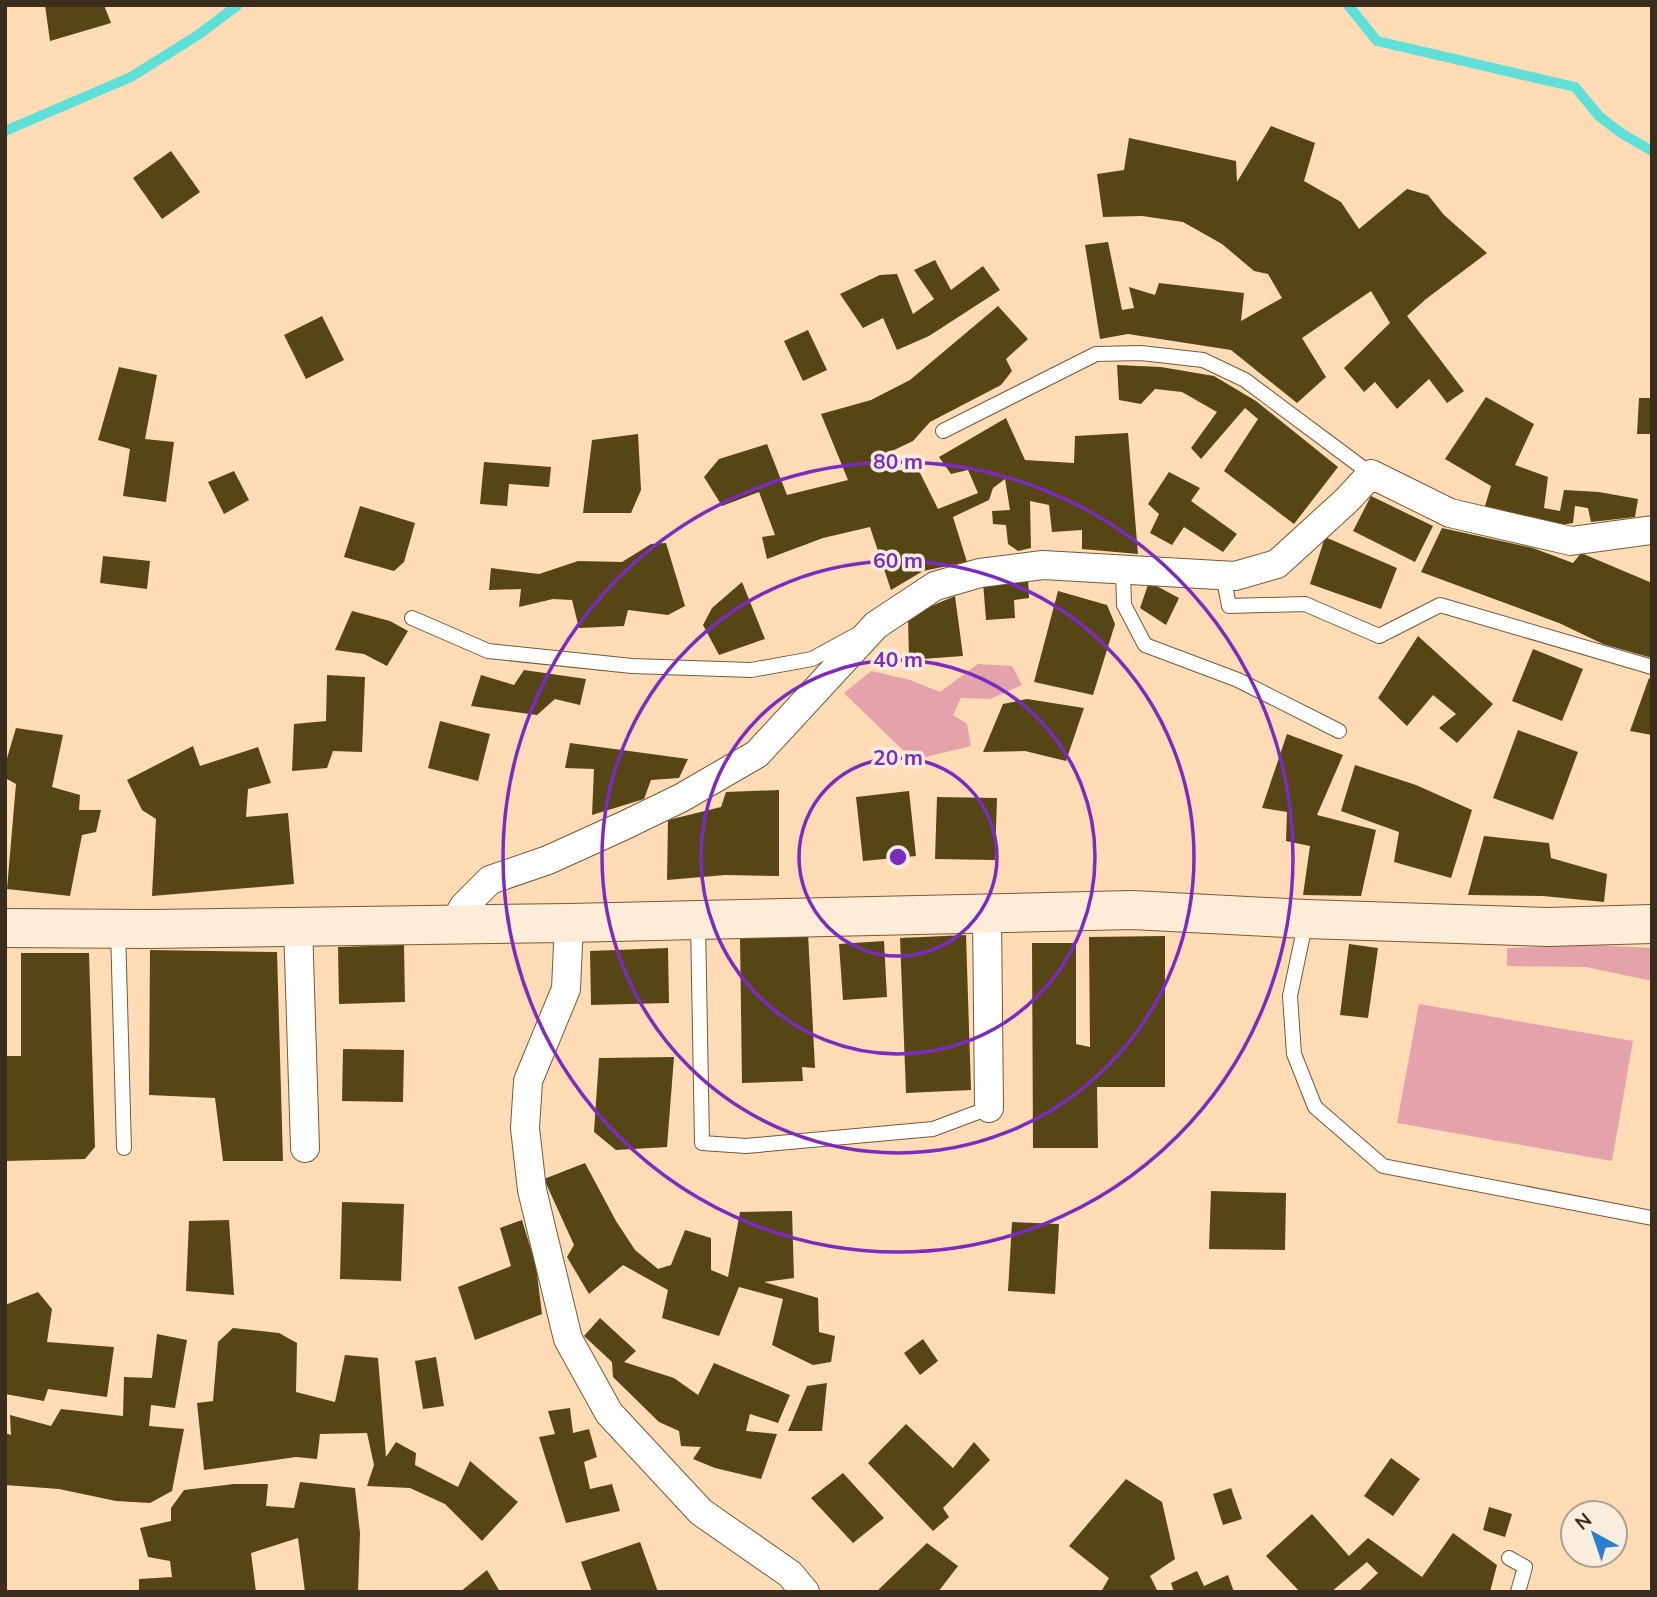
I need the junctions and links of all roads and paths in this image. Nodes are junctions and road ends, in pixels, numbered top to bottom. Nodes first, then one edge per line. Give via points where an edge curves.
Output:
1 (943, 431) dead end
2 (1371, 474) junction
3 (1652, 530) edge
4 (1122, 569) junction
5 (1223, 575) junction
6 (412, 618) dead end
7 (876, 625) junction
8 (1652, 667) edge
9 (1339, 731) dead end
10 (987, 913) junction
11 (1306, 919) junction
12 (698, 920) junction
13 (569, 923) junction
14 (454, 924) junction
15 (1652, 924) edge
16 (298, 925) junction
17 (5, 928) edge
18 (118, 929) junction
19 (989, 1108) joint
20 (124, 1148) dead end
21 (305, 1148) dead end
22 (1652, 1218) edge
23 (1509, 1558) dead end
24 (805, 1592) edge
25 (1518, 1592) edge

1 - 2 lane via 1096,354 1141,353 1203,360 1245,380
2 - 3 street via 1450,513 1571,541
2 - 5 street via 1277,564
4 - 5 street
4 - 7 street via 1043,565 980,573 935,586
4 - 9 lane via 1124,606 1146,645 1238,680
5 - 8 lane via 1228,606 1305,604 1379,636 1440,605
6 - 7 lane via 488,651 613,665 751,670 812,659
7 - 14 street via 757,754 623,826 491,880 464,906
10 - 11 street via 1132,909
10 - 12 street
10 - 19 street
11 - 15 street via 1548,927
11 - 22 lane via 1290,996 1294,1054 1315,1107 1383,1166
12 - 13 street
12 - 19 lane via 702,1143 746,1146 933,1129
13 - 14 street
13 - 24 street via 566,989 528,1081 525,1128 532,1190 568,1339 609,1413 701,1512 790,1574
14 - 16 street
16 - 18 street
16 - 21 street
17 - 18 street
18 - 20 lane
23 - 25 lane via 1525,1567

